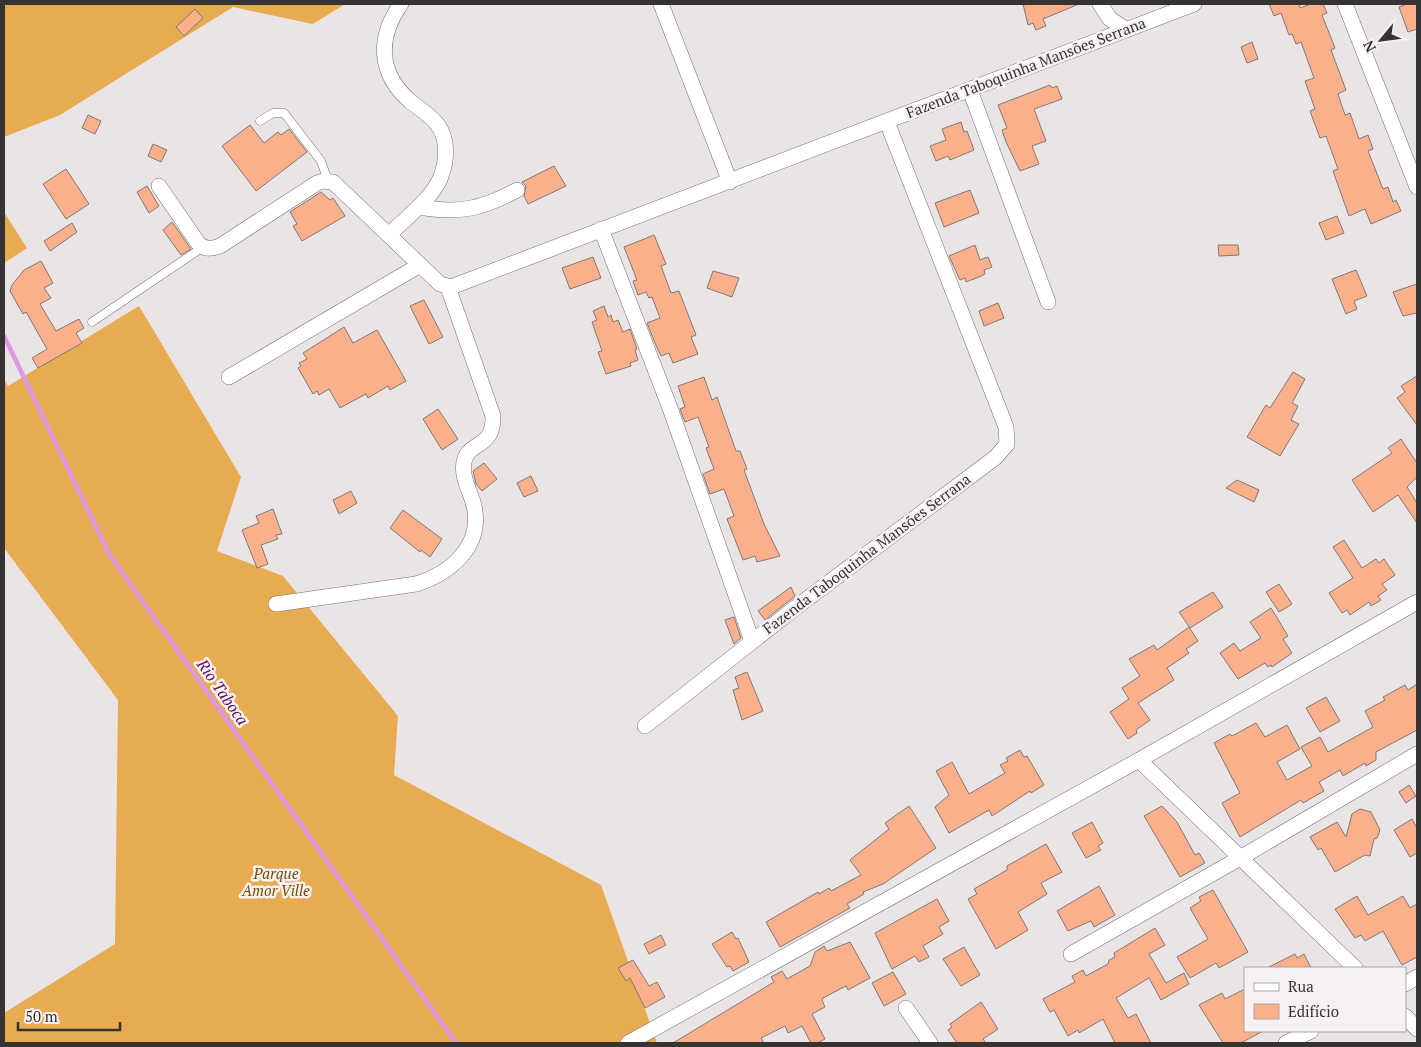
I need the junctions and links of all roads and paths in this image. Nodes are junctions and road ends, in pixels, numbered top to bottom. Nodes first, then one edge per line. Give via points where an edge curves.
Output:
1 (401, 4) edge
2 (661, 4) edge
3 (1100, 4) edge
4 (1194, 4) edge
5 (1345, 4) edge
6 (1127, 30) junction
7 (970, 90) junction
8 (260, 121) dead end
9 (887, 122) junction
10 (328, 181) junction
11 (730, 182) junction
12 (159, 186) dead end
13 (1417, 187) edge
14 (517, 190) dead end
15 (419, 207) junction
16 (601, 229) junction
17 (389, 235) junction
18 (203, 248) junction
19 (420, 264) junction
20 (448, 287) junction
21 (1048, 302) dead end
22 (92, 322) dead end
23 (229, 377) dead end
24 (1417, 602) edge
25 (276, 604) dead end
26 (752, 641) junction
27 (645, 726) dead end
28 (1417, 754) edge
29 (1139, 760) junction
30 (1240, 858) junction
31 (1071, 954) dead end
32 (1354, 967) edge
33 (1417, 977) edge
34 (1406, 983) edge
35 (906, 1008) dead end
36 (1406, 1017) edge
37 (1417, 1029) edge
38 (1309, 1032) edge
39 (628, 1043) edge
40 (930, 1043) edge
41 (1286, 1043) edge

1 - 15 street via 386,37 385,66 402,94 438,124 446,146 440,179
2 - 11 street
3 - 6 street via 1110,19
4 - 6 street, Fazenda Taboquinha Mansões Serrana
5 - 13 street
6 - 7 street, Fazenda Taboquinha Mansões Serrana
7 - 9 street, Fazenda Taboquinha Mansões Serrana
7 - 21 street
8 - 10 lane via 273,113 284,113 321,161
9 - 11 street, Fazenda Taboquinha Mansões Serrana
9 - 26 street, Fazenda Taboquinha Mansões Serrana via 1006,427 1007,444 996,457
10 - 17 street via 339,187
10 - 18 street via 317,183 220,246
11 - 16 street, Fazenda Taboquinha Mansões Serrana
12 - 18 street
14 - 15 street via 480,207 460,211
15 - 17 street
16 - 20 street, Fazenda Taboquinha Mansões Serrana
16 - 26 street, Fazenda Taboquinha Mansões Serrana via 670,408
17 - 19 street
18 - 22 lane
19 - 20 street via 440,284
19 - 23 street
20 - 25 street via 493,416 488,439 467,454 464,460 465,477 476,516 472,544 454,563 416,584
24 - 29 street
26 - 27 street
28 - 30 street
29 - 30 street
29 - 39 street
30 - 31 street
30 - 32 street
33 - 34 street
35 - 40 street
36 - 37 street
38 - 41 street

